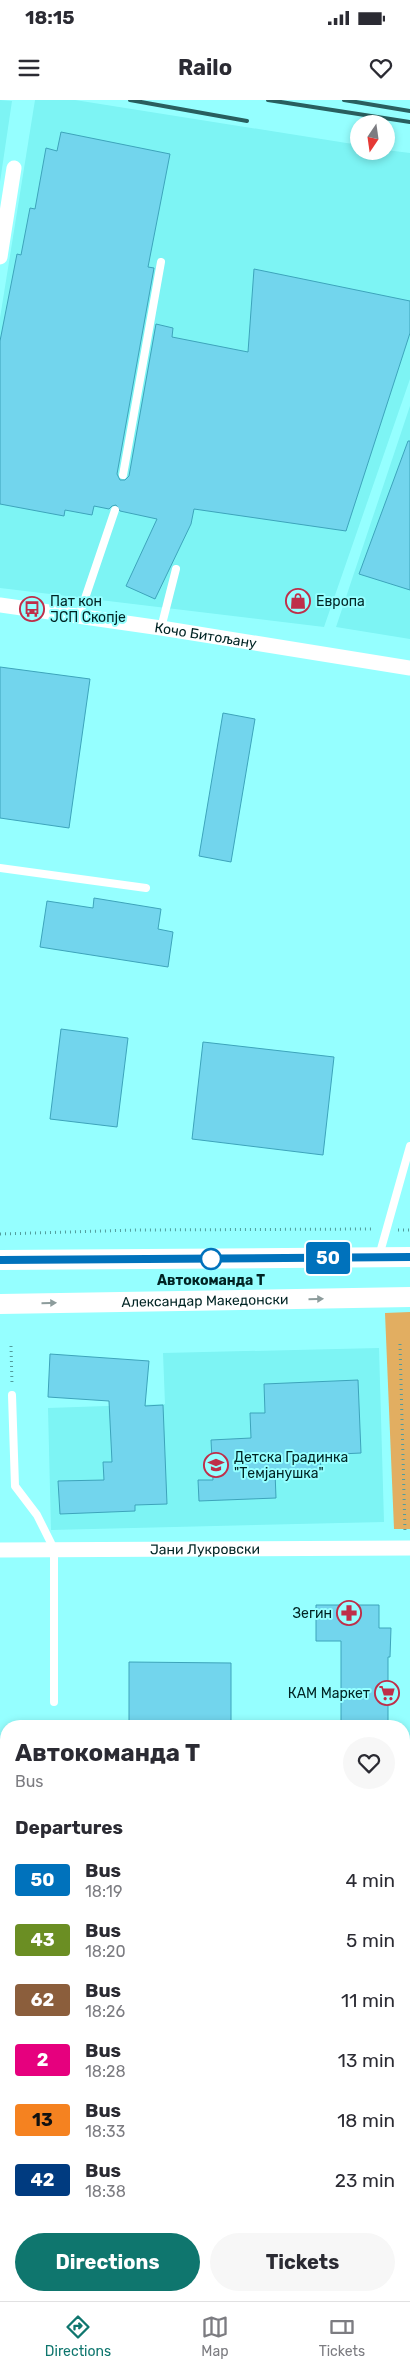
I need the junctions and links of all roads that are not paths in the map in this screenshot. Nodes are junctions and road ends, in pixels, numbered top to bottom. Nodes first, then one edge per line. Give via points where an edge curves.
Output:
1 (14, 168) dead end
2 (0, 257) edge
3 (161, 262) dead end
4 (123, 475) dead end
5 (115, 510) dead end
6 (176, 568) dead end
7 (0, 605) edge
8 (79, 616) junction
9 (161, 628) junction
10 (410, 668) edge
11 (0, 868) edge
12 (146, 888) dead end
13 (410, 1146) edge
14 (410, 1257) edge
15 (379, 1258) junction
16 (0, 1260) edge
17 (410, 1298) edge
18 (0, 1304) edge
19 (12, 1395) road end
20 (408, 1548) edge
21 (54, 1549) junction
22 (0, 1550) edge
23 (54, 1702) dead end

1 - 2 street
3 - 4 lane
5 - 8 lane
6 - 9 lane
7 - 8 street, Кочо Битољану
8 - 9 street, Кочо Битољану
9 - 10 street, Кочо Битољану
11 - 12 lane
13 - 15 lane
14 - 15 street
15 - 16 street
18 -> 17 street, Александар Македонски
19 - 21 lane via 15,1486 37,1515
20 - 21 street, Јани Лукровски
21 - 22 street, Јани Лукровски
21 - 23 lane

